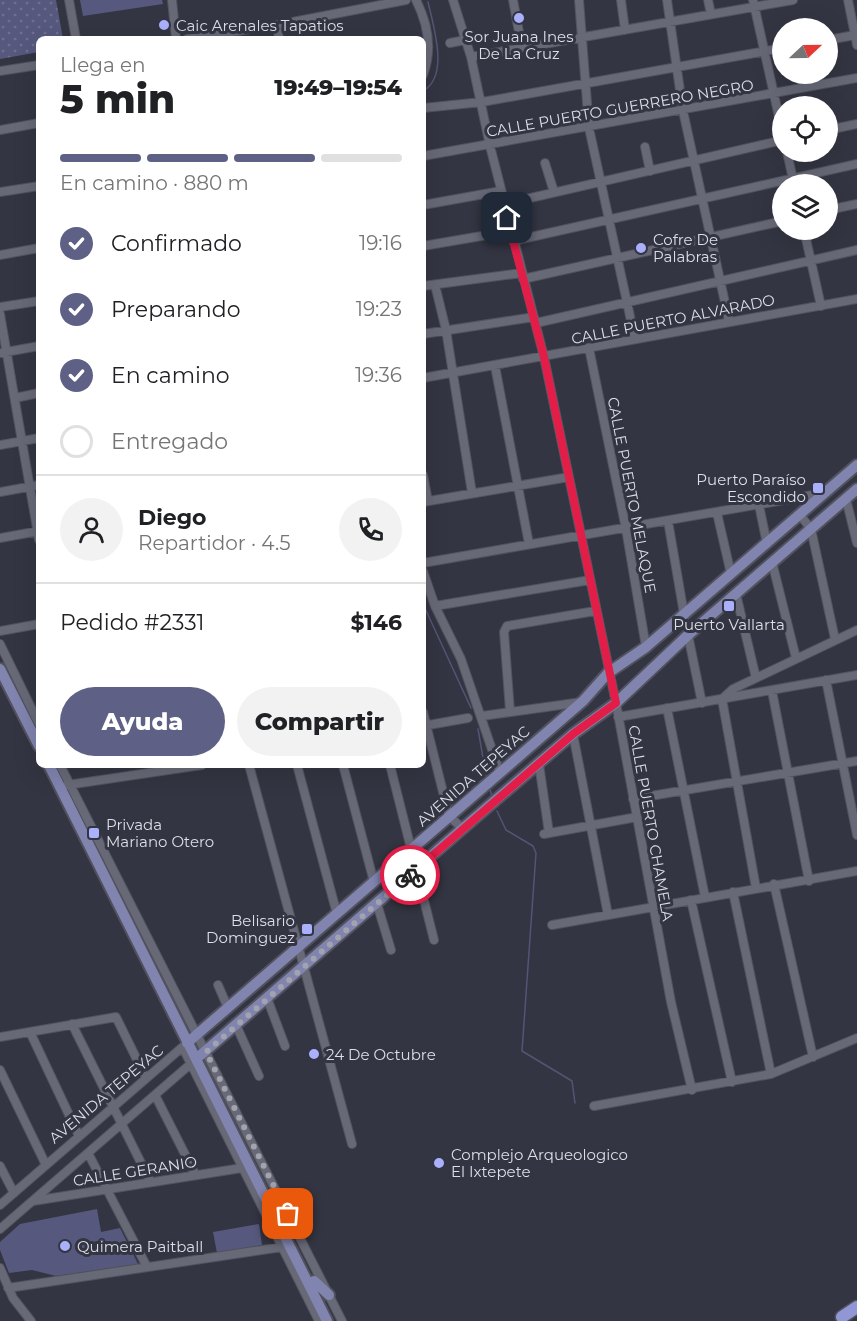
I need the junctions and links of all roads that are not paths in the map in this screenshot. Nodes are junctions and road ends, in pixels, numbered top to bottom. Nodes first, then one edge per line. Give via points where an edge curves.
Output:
1 (69, 0) edge
2 (172, 0) edge
3 (406, 0) edge
4 (416, 0) edge
5 (453, 0) edge
6 (513, 0) edge
7 (579, 0) edge
8 (621, 0) edge
9 (667, 0) edge
10 (708, 0) edge
11 (793, 0) edge
12 (848, 0) edge
13 (754, 3) edge
14 (711, 14) junction
15 (671, 22) junction
16 (277, 25) junction
17 (625, 30) junction
18 (855, 35) junction
19 (75, 36) edge
20 (176, 36) edge
21 (206, 36) edge
22 (279, 36) edge
23 (425, 36) edge
24 (582, 38) junction
25 (838, 38) edge
26 (465, 40) junction
27 (450, 43) dead end
28 (857, 45) edge
29 (522, 48) junction
30 (772, 50) edge
31 (764, 51) junction
32 (471, 57) junction
33 (36, 65) edge
34 (677, 66) junction
35 (0, 71) edge
36 (857, 78) edge
37 (585, 83) junction
38 (774, 94) junction
39 (482, 102) junction
40 (426, 108) edge
41 (683, 111) junction
42 (36, 124) edge
43 (857, 124) edge
44 (589, 128) junction
45 (838, 128) edge
46 (0, 130) edge
47 (772, 143) edge
48 (489, 146) junction
49 (645, 147) dead end
50 (426, 156) edge
51 (693, 161) junction
52 (545, 163) dead end
53 (857, 164) edge
54 (650, 171) junction
55 (819, 174) edge
56 (602, 182) junction
57 (772, 185) edge
58 (36, 186) edge
59 (501, 191) junction
60 (0, 192) edge
61 (554, 192) junction
62 (702, 198) junction
63 (426, 204) edge
64 (504, 204) junction
65 (857, 204) edge
66 (838, 208) edge
67 (610, 220) junction
68 (772, 223) edge
69 (511, 231) junction
70 (710, 237) junction
71 (806, 240) edge
72 (513, 241) junction
73 (426, 245) edge
74 (36, 249) edge
75 (857, 250) edge
76 (0, 255) edge
77 (619, 258) junction
78 (810, 261) junction
79 (523, 276) junction
80 (719, 282) junction
81 (435, 285) junction
82 (426, 286) edge
83 (857, 299) edge
84 (36, 301) edge
85 (628, 303) junction
86 (821, 306) junction
87 (0, 307) edge
88 (0, 314) edge
89 (535, 320) junction
90 (729, 321) junction
91 (446, 330) junction
92 (426, 333) edge
93 (635, 339) junction
94 (36, 347) edge
95 (590, 348) junction
96 (4, 352) edge
97 (544, 357) junction
98 (495, 366) junction
99 (452, 372) junction
100 (426, 377) edge
101 (36, 394) edge
102 (15, 398) junction
103 (36, 439) edge
104 (22, 441) junction
105 (0, 445) edge
106 (857, 465) edge
107 (569, 477) junction
108 (518, 485) junction
109 (36, 486) edge
110 (30, 487) junction
111 (857, 489) edge
112 (0, 492) edge
113 (825, 493) junction
114 (472, 494) junction
115 (846, 499) junction
116 (426, 501) edge
117 (759, 505) junction
118 (717, 513) junction
119 (800, 515) junction
120 (668, 521) junction
121 (36, 522) edge
122 (626, 529) junction
123 (811, 529) junction
124 (36, 534) edge
125 (580, 535) junction
126 (0, 538) edge
127 (767, 543) junction
128 (857, 543) edge
129 (529, 544) junction
130 (426, 562) edge
131 (772, 562) junction
132 (731, 574) junction
133 (426, 579) edge
134 (590, 580) junction
135 (736, 594) junction
136 (435, 606) junction
137 (595, 611) junction
138 (684, 615) junction
139 (36, 625) edge
140 (857, 630) edge
141 (0, 632) edge
142 (688, 635) junction
143 (835, 639) junction
144 (0, 644) edge
145 (646, 647) junction
146 (796, 658) junction
147 (0, 669) edge
148 (608, 673) junction
149 (857, 675) edge
150 (756, 678) junction
151 (826, 680) junction
152 (772, 691) junction
153 (722, 699) junction
154 (583, 701) junction
155 (616, 703) junction
156 (702, 703) junction
157 (667, 708) junction
158 (510, 711) junction
159 (482, 716) junction
160 (36, 717) edge
161 (618, 717) junction
162 (468, 718) dead end
163 (426, 726) edge
164 (426, 730) edge
165 (573, 734) junction
166 (36, 740) edge
167 (857, 761) edge
168 (843, 763) junction
169 (539, 764) junction
170 (51, 768) edge
171 (61, 768) edge
172 (181, 768) edge
173 (250, 768) edge
174 (298, 768) edge
175 (344, 768) edge
176 (391, 768) edge
177 (500, 773) junction
178 (788, 773) junction
179 (737, 781) junction
180 (65, 785) junction
181 (684, 790) junction
182 (633, 799) junction
183 (449, 816) junction
184 (637, 817) junction
185 (592, 826) junction
186 (464, 830) junction
187 (857, 835) edge
188 (411, 850) junction
189 (416, 870) junction
190 (857, 871) edge
191 (809, 881) junction
192 (374, 882) junction
193 (774, 884) junction
194 (756, 888) junction
195 (733, 892) junction
196 (705, 897) junction
197 (691, 900) junction
198 (377, 904) junction
199 (652, 907) junction
200 (337, 914) junction
201 (608, 915) junction
202 (552, 925) dead end
203 (434, 940) dead end
204 (298, 947) junction
205 (392, 950) dead end
206 (304, 967) junction
207 (218, 985) dead end
208 (267, 998) junction
209 (228, 1008) junction
210 (72, 1024) junction
211 (236, 1025) junction
212 (30, 1032) junction
213 (0, 1037) edge
214 (857, 1038) edge
215 (189, 1041) junction
216 (285, 1046) dead end
217 (813, 1057) junction
218 (198, 1058) junction
219 (0, 1070) edge
220 (771, 1074) junction
221 (259, 1076) dead end
222 (146, 1078) junction
223 (732, 1082) junction
224 (692, 1090) junction
225 (155, 1095) junction
226 (594, 1106) dead end
227 (113, 1107) junction
228 (121, 1124) junction
229 (79, 1136) junction
230 (352, 1144) dead end
231 (88, 1152) junction
232 (46, 1165) junction
233 (0, 1166) edge
234 (242, 1168) junction
235 (195, 1174) junction
236 (150, 1181) junction
237 (106, 1189) junction
238 (14, 1193) junction
239 (32, 1201) junction
240 (0, 1205) edge
241 (0, 1228) edge
242 (282, 1247) junction
243 (146, 1266) junction
244 (0, 1268) edge
245 (311, 1282) junction
246 (8, 1288) junction
247 (329, 1295) junction
248 (310, 1304) junction
249 (857, 1305) edge
250 (840, 1319) edge
251 (31, 1321) edge
252 (319, 1321) edge
253 (327, 1321) edge
254 (334, 1321) edge
255 (342, 1321) edge

1 - 19 street
2 - 20 street
3 - 16 street
4 - 23 street via 424,16
5 - 26 street, CALLE PUERTO CHAMELA
6 - 29 street
7 - 24 street
8 - 17 street
9 - 15 street
10 - 14 street
11 - 13 street
12 - 18 street
13 - 14 street
13 - 31 street
14 - 15 street
15 - 17 street
15 - 34 street
16 - 21 street
16 - 22 street
17 - 24 street
18 - 25 street
18 - 28 street
24 - 29 street
24 - 37 street
26 - 27 street
26 - 32 street, CALLE PUERTO CHAMELA
29 - 32 street
30 - 31 street
31 - 34 street
31 - 38 street
32 - 39 street, CALLE PUERTO CHAMELA
33 - 35 street
34 - 37 street
34 - 41 street
36 - 38 street, CALLE PUERTO GUERRERO NEGRO
37 - 39 street
37 - 44 street
38 - 41 street, CALLE PUERTO GUERRERO NEGRO
39 - 40 street
39 - 48 street, CALLE PUERTO CHAMELA
41 - 44 street, CALLE PUERTO GUERRERO NEGRO
41 - 51 street
42 - 46 street
43 - 45 street
44 - 48 street, CALLE PUERTO GUERRERO NEGRO
44 - 56 street
47 - 51 street
48 - 50 street, CALLE PUERTO GUERRERO NEGRO
48 - 59 street, CALLE PUERTO CHAMELA
49 - 54 street
51 - 54 street
51 - 62 street
52 - 61 street
53 - 55 street
54 - 56 street
56 - 61 street
56 - 67 street
57 - 62 street
58 - 60 street
59 - 63 street
59 - 64 street, CALLE PUERTO CHAMELA
61 - 64 street
62 - 67 street
62 - 70 street
64 - 69 street, CALLE PUERTO CHAMELA
65 - 66 street
67 - 72 street
67 - 77 street
68 - 70 street
69 - 72 street, CALLE PUERTO CHAMELA
69 - 73 street
70 - 77 street
70 - 80 street
71 - 78 street
72 - 79 street, CALLE PUERTO CHAMELA
74 - 76 street
75 - 78 street
77 - 79 street
77 - 85 street
78 - 80 street
78 - 86 street
79 - 81 street
79 - 89 street, CALLE PUERTO CHAMELA
80 - 85 street
80 - 90 street
81 - 82 street
81 - 91 street
83 - 86 street, CALLE PUERTO ALVARADO
84 - 87 street
85 - 89 street
85 - 93 street
86 - 90 street, CALLE PUERTO ALVARADO
88 - 96 street
89 - 91 street
89 - 97 street, CALLE PUERTO CHAMELA
90 - 93 street, CALLE PUERTO ALVARADO
91 - 92 street
91 - 99 street
93 - 95 street, CALLE PUERTO ALVARADO
94 - 96 street
95 - 97 street, CALLE PUERTO ALVARADO
95 - 122 street, CALLE PUERTO MELAQUE
96 - 102 street
97 - 98 street, CALLE PUERTO ALVARADO
97 - 107 street, CALLE PUERTO CHAMELA
98 - 99 street, CALLE PUERTO ALVARADO
98 - 108 street
99 - 100 street, CALLE PUERTO ALVARADO
99 - 114 street
101 - 102 street
102 - 104 street
103 - 104 street
104 - 105 street
104 - 110 street
106 - 113 main road, AVENIDA TEPEYAC
107 - 108 street
107 - 125 street, CALLE PUERTO CHAMELA
108 - 114 street
108 - 129 street
109 - 110 street
110 - 112 street
110 - 121 street
111 - 115 main road
113 - 117 street
113 - 119 main road, AVENIDA TEPEYAC
114 - 116 street
115 - 123 main road
115 - 128 street
117 - 118 street
117 - 127 street
118 - 120 street
118 - 132 street
119 - 123 street
119 - 127 main road, AVENIDA TEPEYAC
120 - 122 street
120 - 138 street
122 - 125 street
122 - 145 street, CALLE PUERTO MELAQUE
123 - 131 main road
123 - 143 street
124 - 126 street
125 - 129 street
125 - 134 street, CALLE PUERTO CHAMELA
127 - 132 main road, AVENIDA TEPEYAC
129 - 130 street
131 - 135 main road
131 - 146 street
132 - 138 main road, AVENIDA TEPEYAC
133 - 136 street
134 - 136 street
134 - 137 street, CALLE PUERTO CHAMELA
135 - 142 main road
135 - 150 street
136 - 159 street via 461,659
137 - 148 street, CALLE PUERTO CHAMELA
137 - 158 street via 507,626 504,632
138 - 145 main road, AVENIDA TEPEYAC
139 - 141 street
140 - 143 street
142 - 155 main road
142 - 156 street
143 - 146 street
144 - 160 street
145 - 148 main road, AVENIDA TEPEYAC
146 - 150 street
147 - 166 main road
148 - 154 main road, AVENIDA TEPEYAC
148 - 155 street, CALLE PUERTO CHAMELA
149 - 151 street
150 - 153 street
151 - 152 street
151 - 168 street
152 - 153 street
152 - 178 street
153 - 156 street
153 - 179 street
154 - 158 street
154 - 177 main road, AVENIDA TEPEYAC
155 - 161 street, CALLE PUERTO CHAMELA
155 - 165 main road
156 - 157 street
157 - 161 street
157 - 181 street
158 - 159 street
159 - 177 street
161 - 182 street, CALLE PUERTO CHAMELA
162 - 163 street
164 - 183 street
165 - 169 main road
165 - 185 street
167 - 168 street
168 - 178 street
168 - 187 street
169 - 185 street via 546,834
169 - 186 main road
170 - 180 main road
171 - 180 street
172 - 180 street
173 - 204 street
174 - 200 street
175 - 192 street
176 - 188 street
177 - 183 main road, AVENIDA TEPEYAC
178 - 179 street
178 - 191 street
179 - 181 street
179 - 194 street
180 - 215 street
180 - 215 main road
181 - 182 street
181 - 196 street
182 - 184 street, CALLE PUERTO CHAMELA
183 - 186 street
183 - 188 main road, AVENIDA TEPEYAC
184 - 185 street
184 - 199 street, CALLE PUERTO CHAMELA
185 - 201 street
186 - 189 main road
188 - 189 street
188 - 192 main road, AVENIDA TEPEYAC
189 - 198 main road
189 - 203 street
190 - 191 street
191 - 193 street
192 - 200 main road, AVENIDA TEPEYAC
193 - 194 street
193 - 217 street
194 - 195 street
195 - 196 street
195 - 220 street
196 - 197 street
197 - 199 street
197 - 223 street
198 - 205 street
198 - 206 main road
199 - 201 street
199 - 224 street, CALLE PUERTO CHAMELA
200 - 204 main road, AVENIDA TEPEYAC
201 - 202 street
204 - 206 street
204 - 209 main road, AVENIDA TEPEYAC
206 - 208 main road
206 - 230 street
207 - 209 street
208 - 211 main road
208 - 216 street
209 - 215 main road, AVENIDA TEPEYAC
210 - 212 street
210 - 222 street via 116,1017
210 - 227 street
211 - 218 main road
211 - 221 street
212 - 213 street
212 - 229 street
214 - 217 street
215 - 218 main road
215 - 222 street, AVENIDA TEPEYAC
217 - 220 street
218 - 225 street
218 - 234 street
218 - 245 main road
218 - 247 street
219 - 232 street
220 - 223 street
222 - 227 street, AVENIDA TEPEYAC
223 - 224 street
224 - 226 street
225 - 228 street
225 - 235 street
227 - 228 street
227 - 229 street, AVENIDA TEPEYAC
228 - 231 street
228 - 236 street
229 - 232 street, AVENIDA TEPEYAC
231 - 237 street
231 - 239 street
232 - 238 street, AVENIDA TEPEYAC
233 - 238 street
234 - 235 street, CALLE GERANIO
234 - 242 street
235 - 236 street, CALLE GERANIO
236 - 237 street, CALLE GERANIO
237 - 239 street, CALLE GERANIO
237 - 243 street
238 - 240 street, AVENIDA TEPEYAC
239 - 241 street
242 - 243 street
242 - 248 street
243 - 246 street
244 - 246 street
245 - 247 main road
245 - 248 main road
245 - 253 main road
245 - 254 main road
246 - 251 street
247 - 255 street
248 - 252 street
249 - 250 highway

